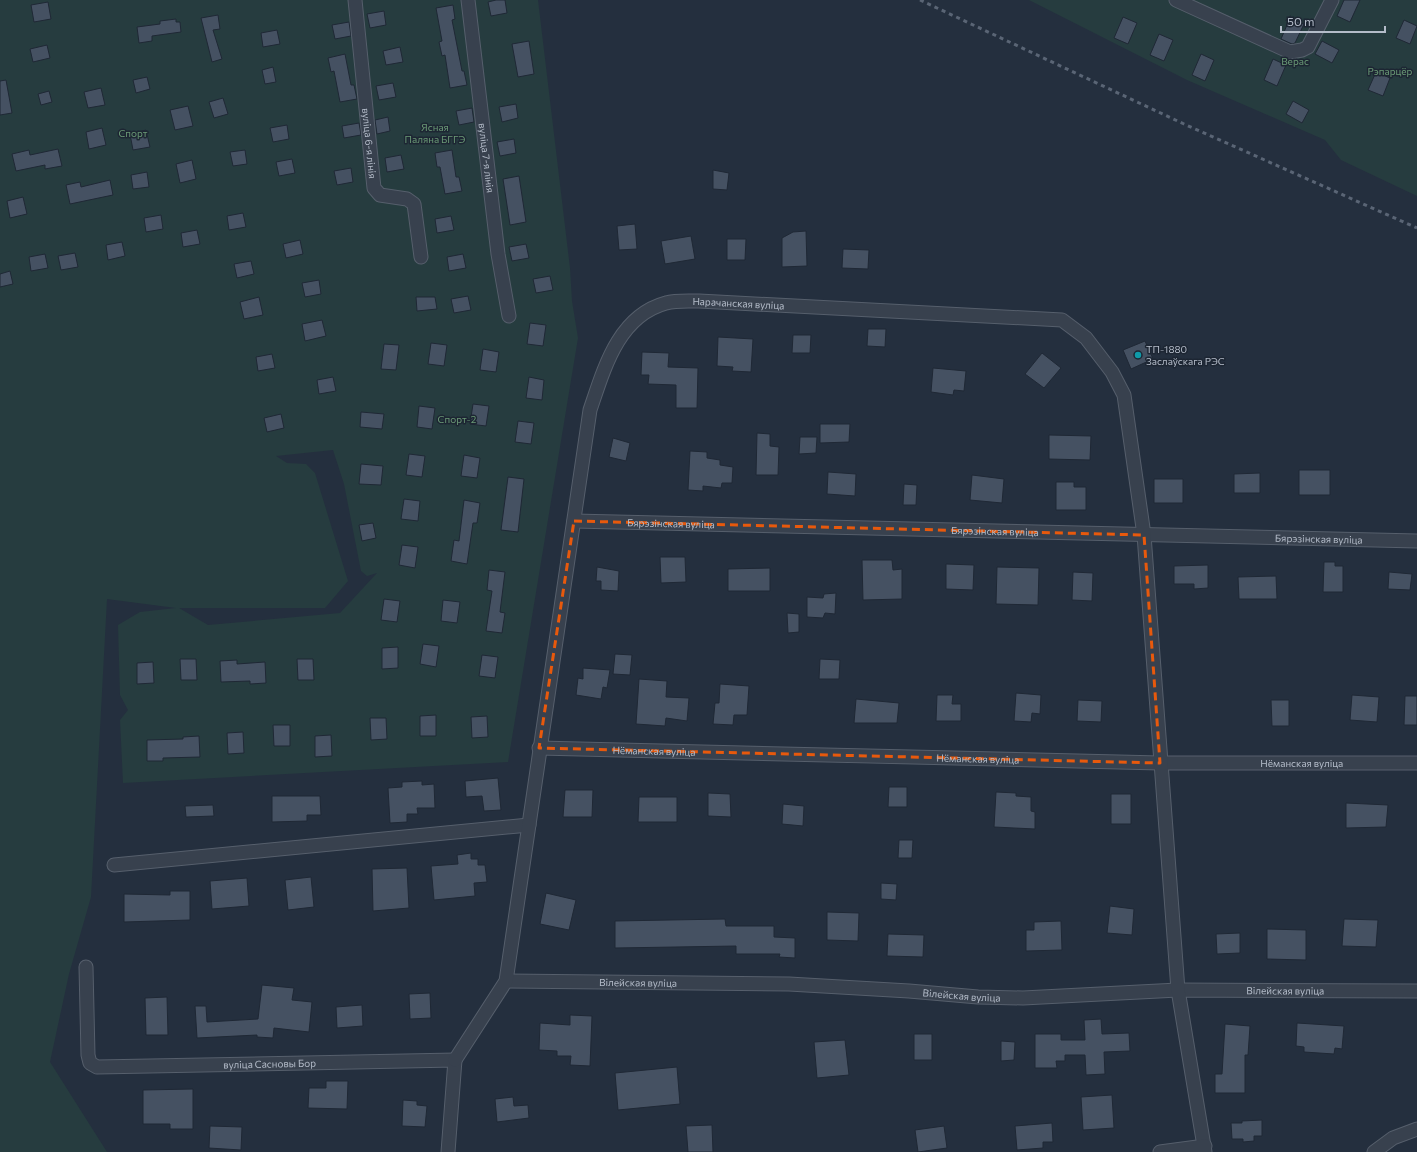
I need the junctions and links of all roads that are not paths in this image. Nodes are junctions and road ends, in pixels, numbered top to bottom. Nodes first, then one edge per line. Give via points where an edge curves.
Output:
1 (354, 0) edge
2 (468, 0) edge
3 (1176, 0) edge
4 (1332, 0) edge
5 (421, 257) dead end
6 (509, 316) dead end
7 (574, 521) junction
8 (1144, 535) junction
9 (1417, 541) edge
10 (539, 748) junction
11 (1160, 763) junction
12 (1417, 763) edge
13 (529, 825) junction
14 (114, 865) dead end
15 (86, 967) dead end
16 (506, 982) junction
17 (1178, 990) junction
18 (1417, 991) edge
19 (456, 1060) junction
20 (1417, 1129) edge
21 (1205, 1149) edge
22 (448, 1152) edge
23 (1160, 1152) edge
24 (1374, 1152) edge

1 - 5 street, вуліца 6-я лінія via 374,188 380,195 407,199 414,204
2 - 6 street, вуліца 7-я лінія via 498,254
3 - 4 street via 1290,52 1308,47
7 - 8 street, Бярэзінская вуліца
7 - 8 street, Нарачанская вуліца via 592,404 612,351 622,334 642,312 666,303 699,301 1062,320 1086,338 1112,372 1124,395
7 - 10 street, Нарачанская вуліца
8 - 9 street, Бярэзінская вуліца
8 - 11 street
10 - 11 street, Нёманская вуліца
10 - 13 street, Нарачанская вуліца
11 - 12 street, Нёманская вуліца
11 - 17 street
13 - 14 street
13 - 16 street, Нарачанская вуліца
15 - 19 street, вуліца Сасновы Бор via 88,1054 90,1063 97,1067
16 - 17 street, Вілейская вуліца via 789,984 1015,998
16 - 19 street
17 - 18 street, Вілейская вуліца
17 - 21 street
19 - 22 street
20 - 24 street via 1393,1138
21 - 23 street

